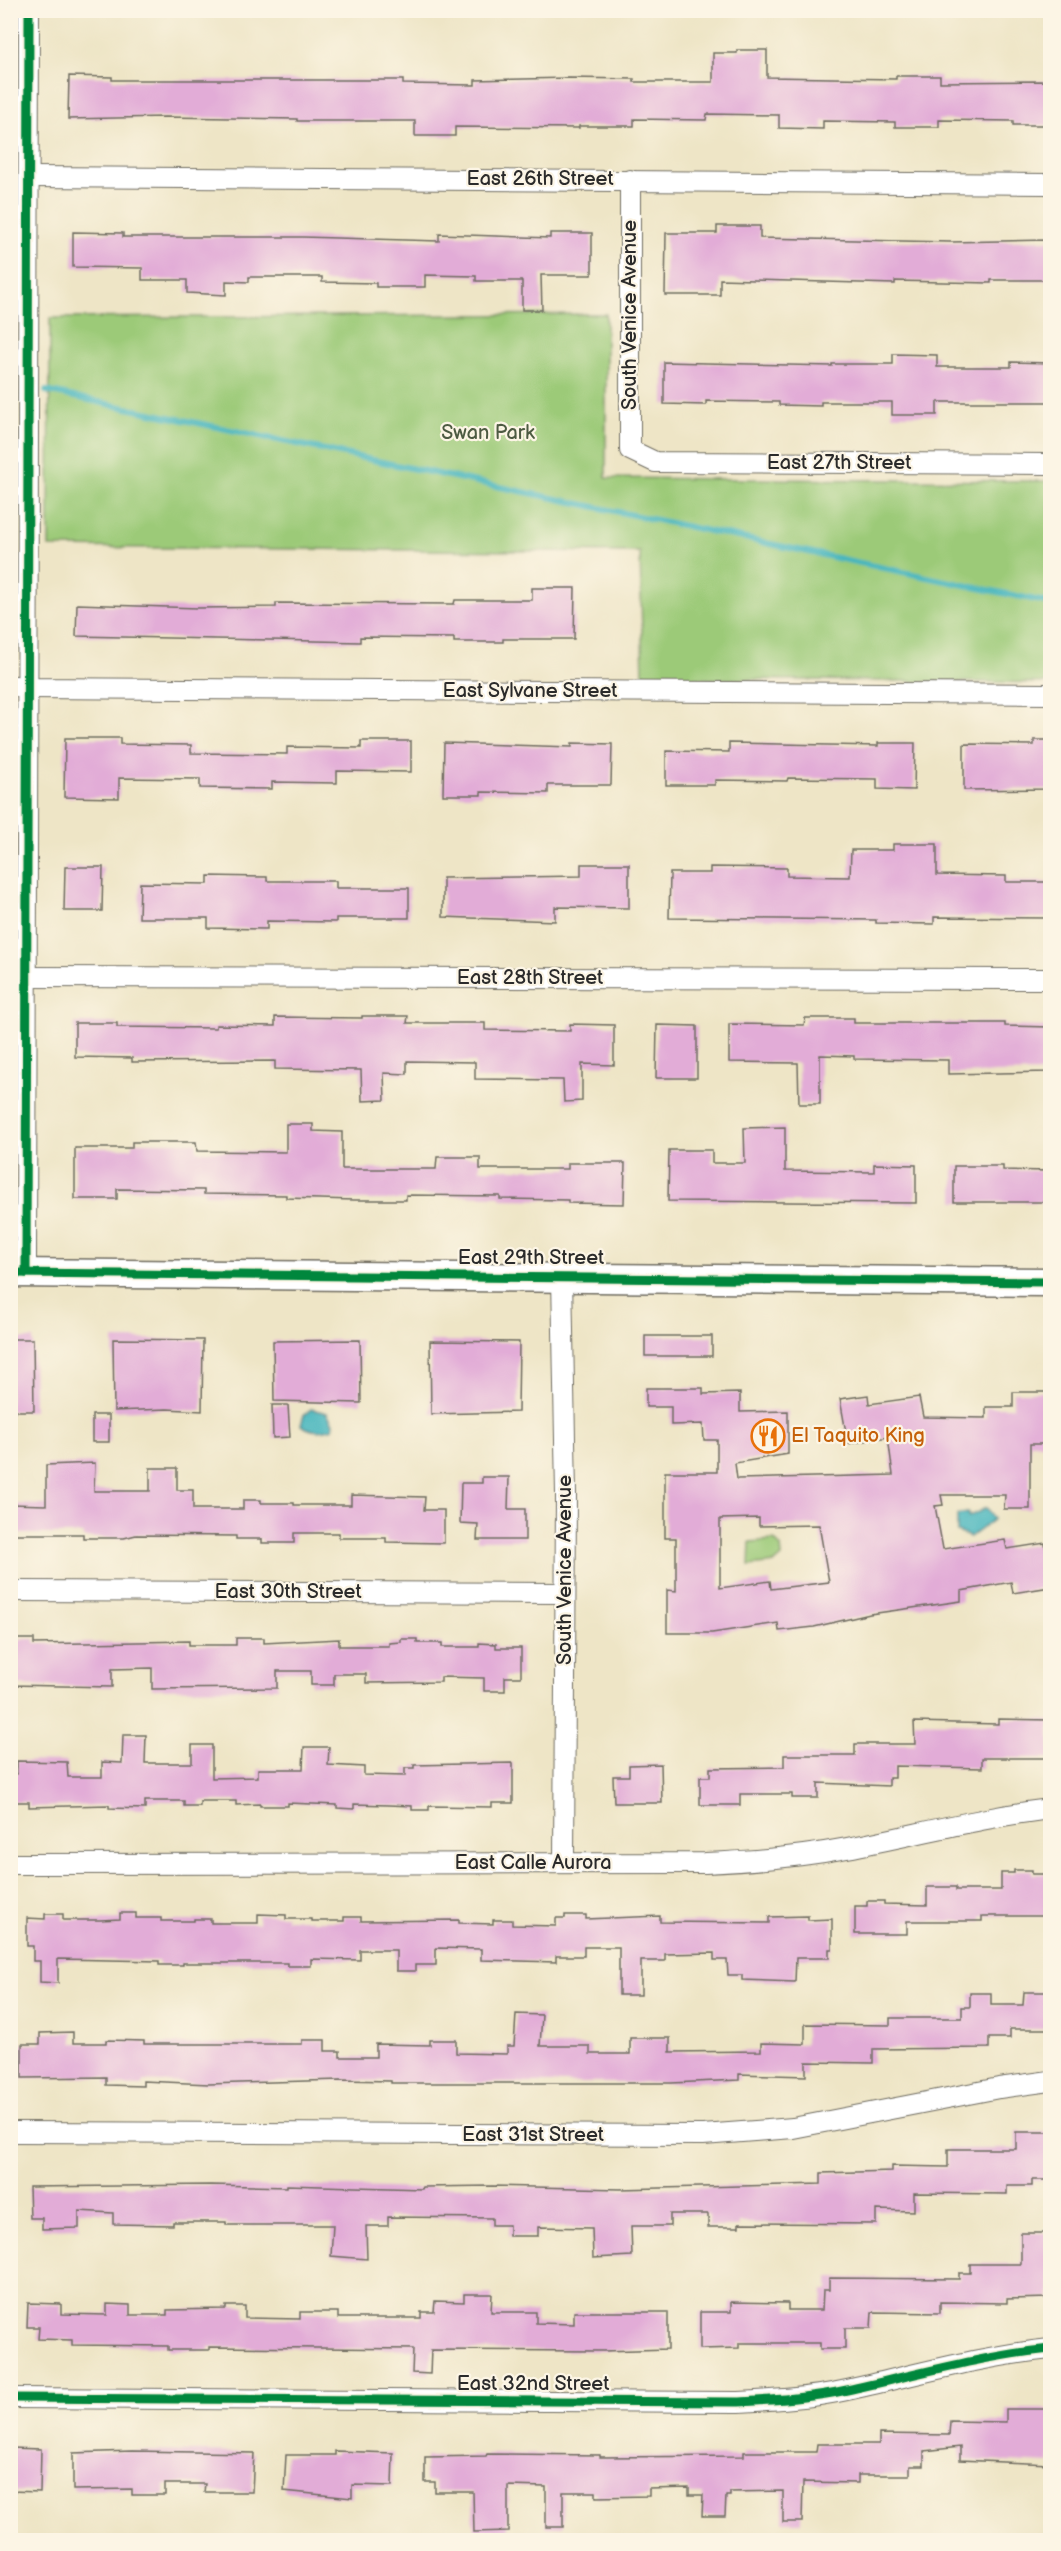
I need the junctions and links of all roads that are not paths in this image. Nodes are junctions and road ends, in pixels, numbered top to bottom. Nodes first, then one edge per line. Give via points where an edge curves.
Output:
1 (29, 10) edge
2 (29, 177) junction
3 (630, 180) junction
4 (1050, 184) edge
5 (630, 450) joint
6 (1050, 464) edge
7 (19, 686) edge
8 (1050, 694) edge
9 (18, 977) edge
10 (1050, 979) edge
11 (18, 1273) edge
12 (562, 1276) junction
13 (1050, 1282) edge
14 (10, 1591) edge
15 (565, 1593) junction
16 (1050, 1809) edge
17 (564, 1863) junction
18 (10, 1864) edge
19 (1050, 2081) edge
20 (10, 2132) edge
21 (1050, 2349) edge
22 (10, 2398) edge

1 - 2 street
2 - 3 street, East 26th Street
2 - 7 street
3 - 4 street, East 26th Street
3 - 5 street, South Venice Avenue
5 - 6 street, East 27th Street via 655,462
7 - 8 street, East Sylvane Street
7 - 9 street
9 - 10 street, East 28th Street
9 - 11 street
11 - 12 street, East 29th Street
12 - 13 street, East 29th Street
12 - 15 street, South Venice Avenue
14 - 15 street, East 30th Street
15 - 17 street, South Venice Avenue
16 - 17 street, East Calle Aurora via 845,1848 749,1861
17 - 18 street, East Calle Aurora
19 - 20 street, East 31st Street via 793,2128 703,2135
21 - 22 street, East 32nd Street via 971,2360 845,2390 737,2402

